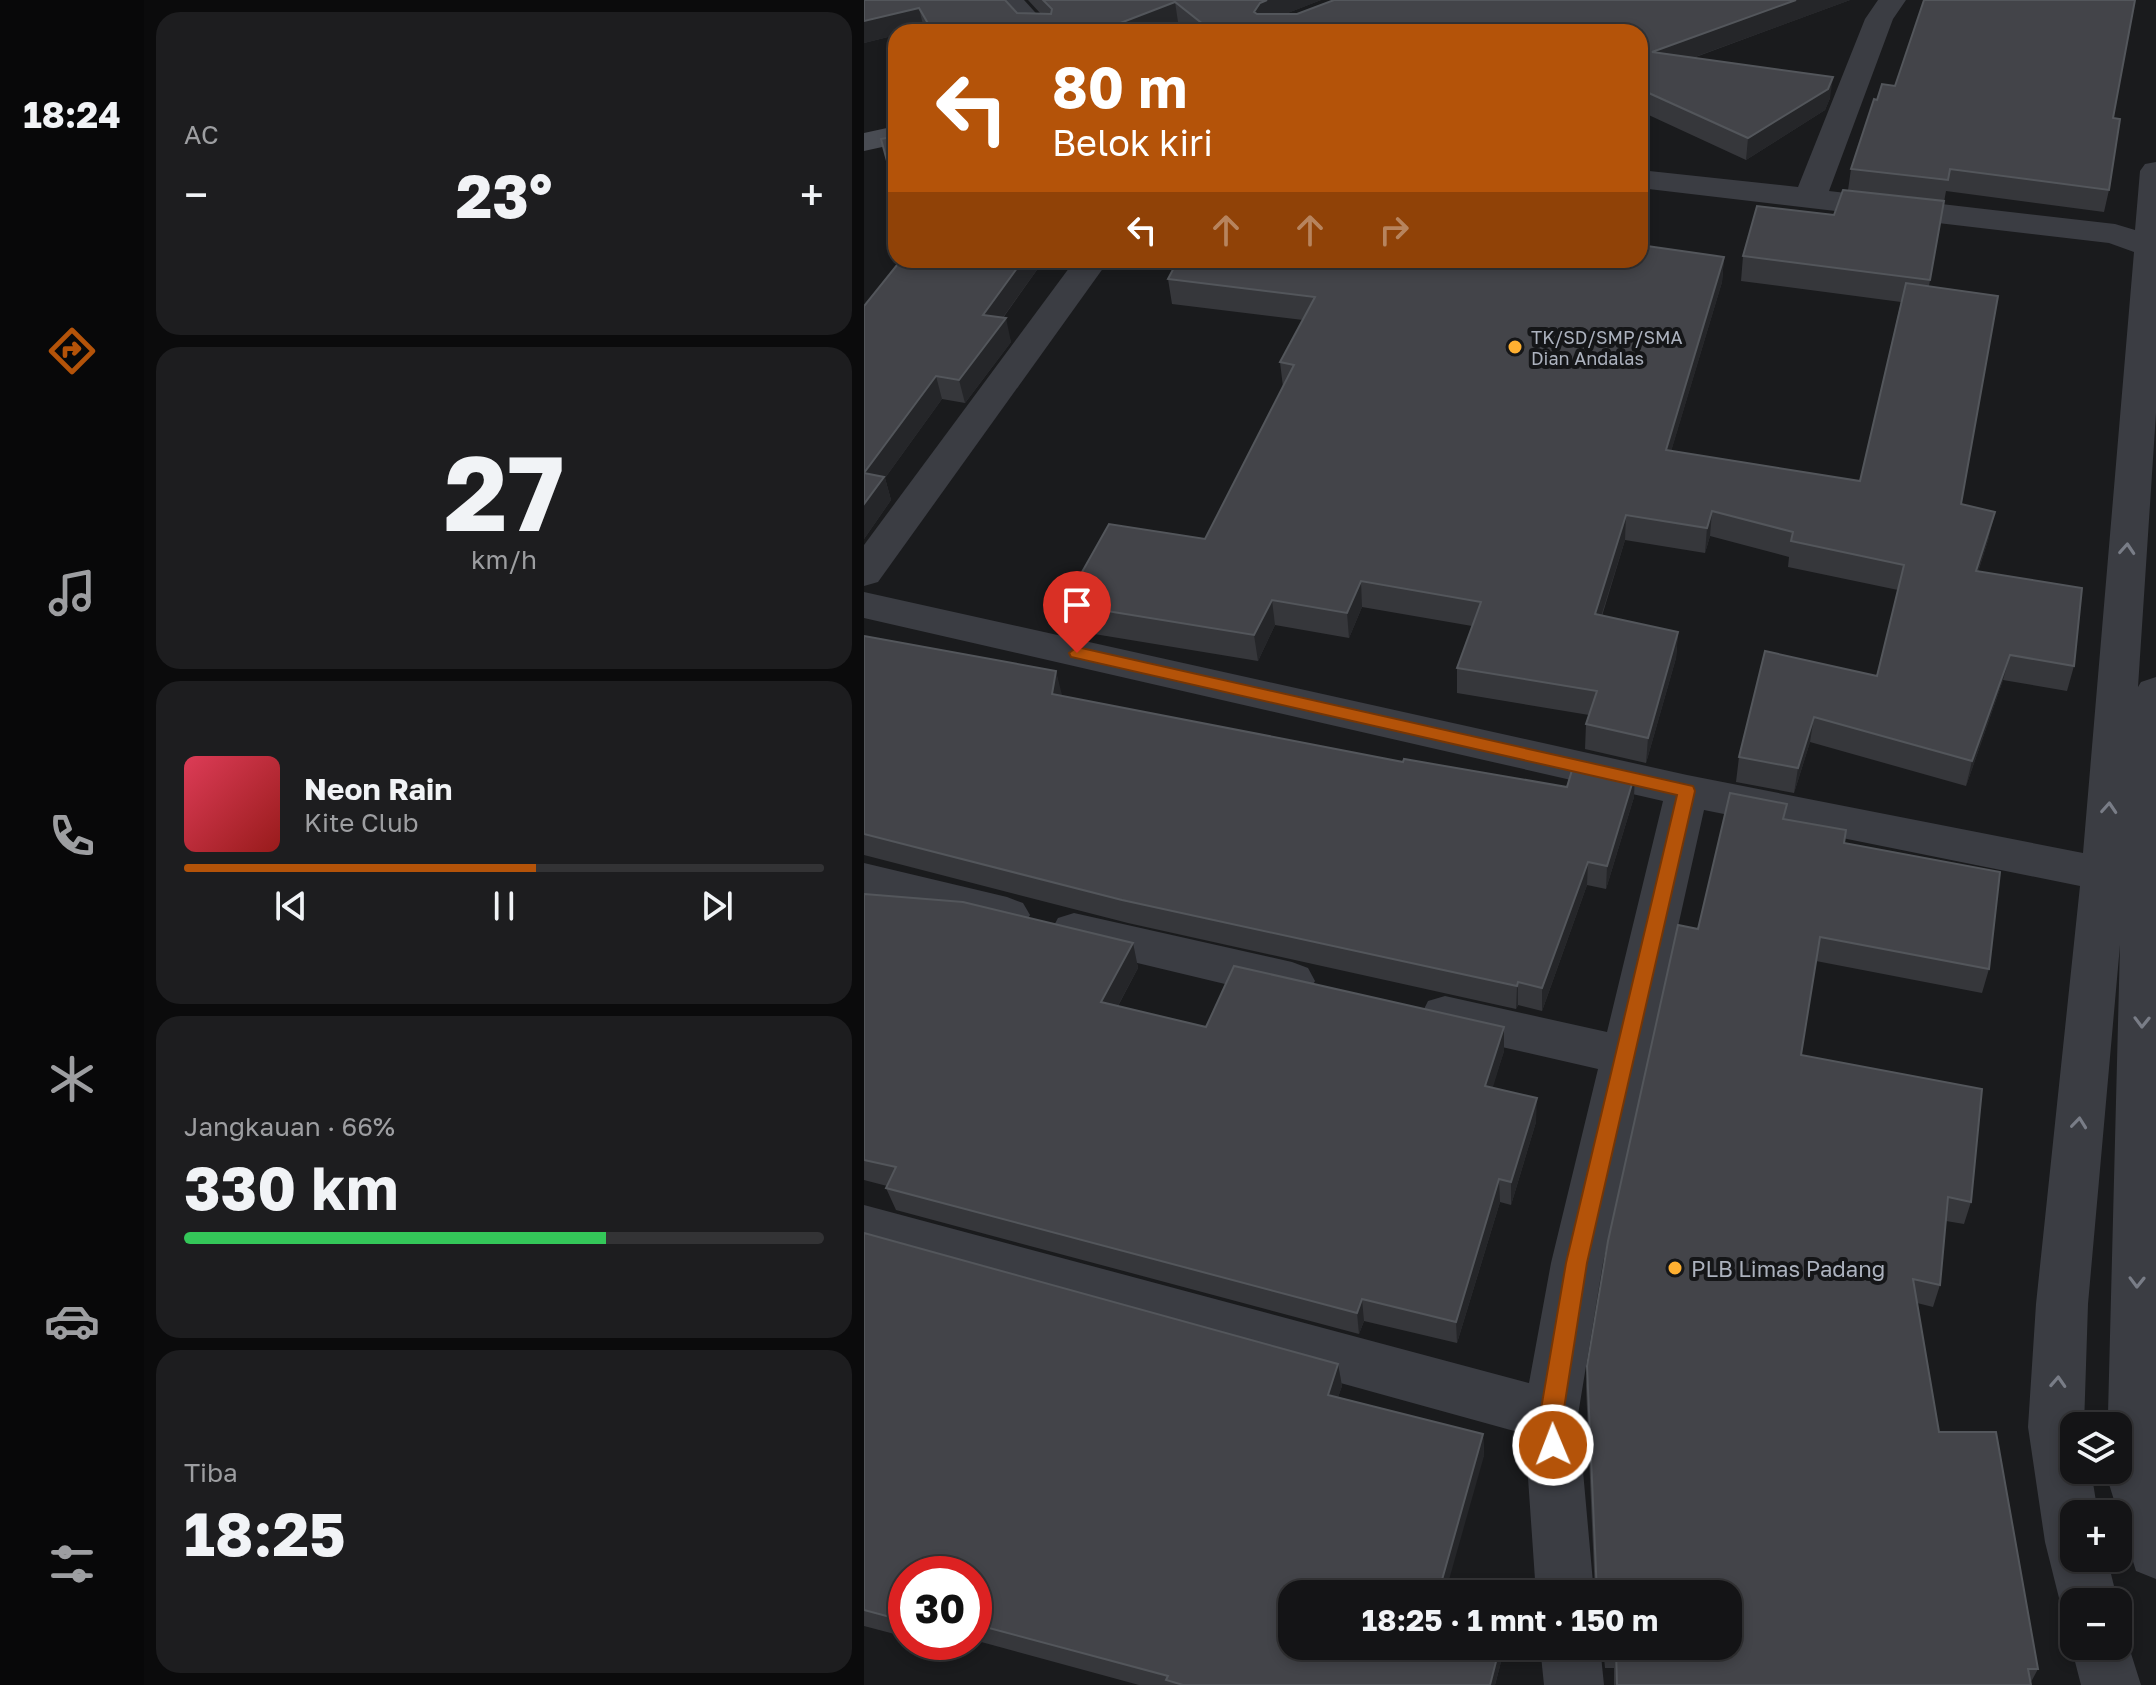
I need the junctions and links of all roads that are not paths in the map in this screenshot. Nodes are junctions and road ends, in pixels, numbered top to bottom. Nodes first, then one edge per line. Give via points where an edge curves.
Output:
1 (1008, 0) edge
2 (1892, 0) edge
3 (1031, 24) edge
4 (888, 137) edge
5 (864, 142) edge
6 (2156, 171) edge
7 (1648, 180) edge
8 (1810, 198) junction
9 (2145, 237) edge
10 (1086, 268) edge
11 (864, 573) edge
12 (864, 605) edge
13 (2156, 692) edge
14 (1687, 791) junction
15 (2135, 879) edge
16 (864, 880) edge
17 (1330, 990) edge
18 (1408, 1007) edge
19 (1626, 1056) junction
20 (864, 1228) edge
21 (1551, 1415) junction
22 (2067, 1500) edge
23 (2156, 1551) edge
24 (1564, 1580) edge
25 (1571, 1660) edge
26 (2105, 1660) edge
27 (1574, 1685) edge
28 (2111, 1685) edge

1 - 3 street
2 - 8 street via 1879,19
4 - 5 street
6 - 9 street
7 - 8 street
8 - 9 street
15 -> 9 street
10 - 11 street
12 - 14 street
13 - 15 street
14 - 15 street
14 - 19 street
22 -> 15 street via 2056,1427 2062,1304
15 -> 23 street via 2137,1484
16 - 17 street
18 - 19 street
19 - 21 street via 1577,1263
20 - 21 street
21 - 24 street
25 - 27 street
26 - 28 street

